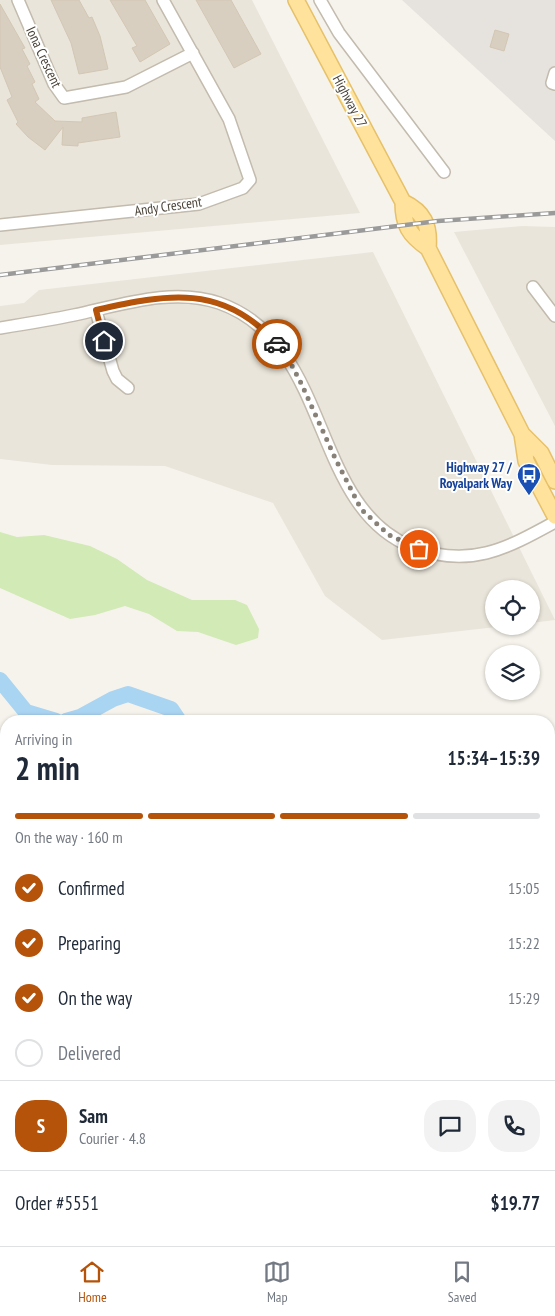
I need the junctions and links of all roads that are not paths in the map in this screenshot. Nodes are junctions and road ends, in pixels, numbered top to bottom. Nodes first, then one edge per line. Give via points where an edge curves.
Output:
1 (18, 0) edge
2 (163, 0) edge
3 (296, 0) edge
4 (320, 0) edge
5 (193, 53) junction
6 (555, 73) edge
7 (555, 84) edge
8 (444, 172) dead end
9 (0, 225) edge
10 (534, 287) dead end
11 (96, 310) junction
12 (555, 316) edge
13 (0, 328) edge
14 (128, 388) dead end
15 (522, 434) junction
16 (555, 480) edge
17 (555, 516) edge
18 (555, 522) edge

1 - 5 street, Iona Crescent via 54,84 64,98 126,87
2 - 5 street, Andy Crescent
3 - 15 main road, Highway 27 via 404,202 417,209 429,232 428,248
4 - 8 street, Highway 27 via 339,33
5 - 9 street, Andy Crescent via 229,119 250,180 243,188 199,204
6 - 7 street via 552,83
10 - 12 street
11 - 13 street
11 - 14 street via 113,371
11 - 18 street via 154,298 184,297 219,303 252,320 270,336 290,362 361,509 377,526 406,544 434,553 478,555 508,547
15 - 16 main road, Highway 27 via 541,454
15 - 17 main road, Highway 27 via 526,461

